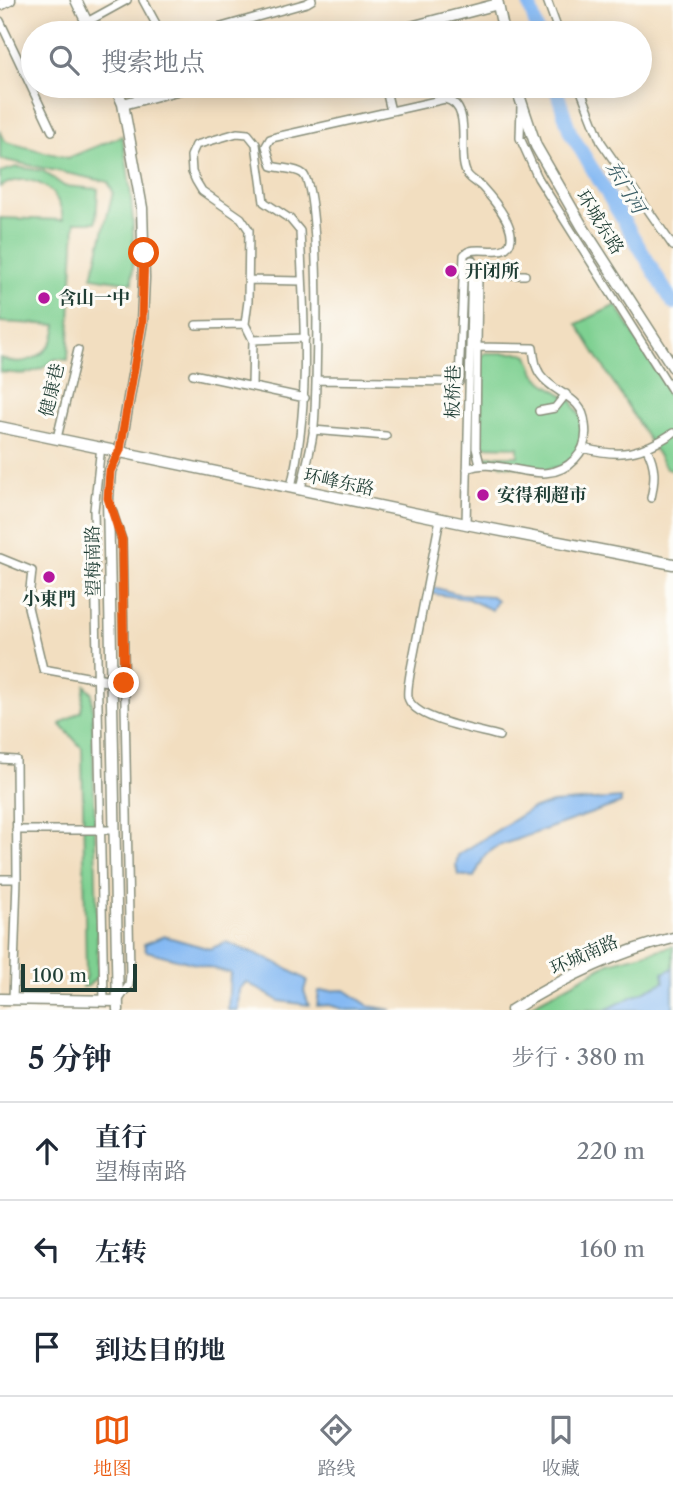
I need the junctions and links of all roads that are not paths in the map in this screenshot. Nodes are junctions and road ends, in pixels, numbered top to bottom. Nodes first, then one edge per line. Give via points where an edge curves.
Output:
1 (10, 0) edge
2 (76, 0) edge
3 (127, 0) edge
4 (143, 0) edge
5 (312, 0) edge
6 (547, 0) edge
7 (498, 2) edge
8 (0, 5) edge
9 (0, 21) edge
10 (87, 21) edge
11 (90, 21) edge
12 (154, 21) edge
13 (243, 21) edge
14 (431, 21) edge
15 (502, 21) edge
16 (555, 21) edge
17 (21, 65) edge
18 (36, 98) edge
19 (120, 98) edge
20 (146, 98) edge
21 (388, 98) edge
22 (519, 98) edge
23 (584, 98) edge
24 (123, 104) junction
25 (521, 106) junction
26 (391, 111) junction
27 (52, 131) dead end
28 (673, 246) edge
29 (472, 260) dead end
30 (525, 275) dead end
31 (248, 280) junction
32 (302, 281) junction
33 (245, 324) junction
34 (196, 326) dead end
35 (304, 338) junction
36 (253, 340) junction
37 (477, 346) junction
38 (78, 350) dead end
39 (673, 367) edge
40 (193, 374) dead end
41 (316, 380) junction
42 (253, 386) junction
43 (673, 392) edge
44 (566, 394) junction
45 (305, 398) junction
46 (539, 411) dead end
47 (0, 427) edge
48 (313, 430) junction
49 (673, 433) edge
50 (386, 436) dead end
51 (57, 438) junction
52 (101, 446) junction
53 (583, 448) junction
54 (647, 449) junction
55 (120, 450) junction
56 (480, 464) junction
57 (467, 469) junction
58 (296, 488) junction
59 (108, 498) junction
60 (651, 498) dead end
61 (440, 519) junction
62 (466, 524) junction
63 (0, 561) edge
64 (673, 564) edge
65 (98, 679) junction
66 (111, 681) junction
67 (124, 683) junction
68 (499, 736) dead end
69 (0, 759) edge
70 (16, 830) junction
71 (101, 830) junction
72 (114, 830) junction
73 (0, 879) edge
74 (17, 879) junction
75 (117, 931) dead end
76 (673, 938) edge
77 (0, 999) edge
78 (13, 999) junction
79 (104, 1001) junction
80 (118, 1006) edge
81 (512, 1010) edge

1 - 8 main road
2 - 10 main road
3 - 11 street
4 - 12 street
5 - 13 street
6 - 16 street
7 - 14 main road
7 - 15 main road
9 - 17 street
18 - 27 street
19 - 24 main road, 望梅南路
20 - 24 main road
21 - 26 street
22 - 25 main road, 环城东路
23 - 28 street via 601,142
24 - 55 main road, 望梅南路 via 142,208 144,278 142,322
25 - 39 main road, 环城东路 via 536,146 576,215
25 - 43 street via 520,138 538,178
26 - 41 street via 276,136 266,146 272,166 300,172 306,179 316,230
26 - 41 street via 445,99 457,105 465,133 462,155 466,171 508,223 511,241 502,249 471,250 464,255 459,382
29 - 57 street, 板桥巷
30 - 37 street via 478,275
31 - 32 street
31 - 32 street via 250,230 202,191 191,163 196,145 237,133 247,134 256,144 264,202 290,219 300,232
31 - 33 street
32 - 35 street
33 - 34 street
33 - 36 street
35 - 36 street
35 - 45 street
36 - 42 street
37 - 44 street via 533,348 539,374
37 - 56 street via 476,447
38 - 51 street, 健康巷
40 - 42 street
41 - 48 street
42 - 45 street
44 - 46 street via 555,408
44 - 53 street via 584,417
45 - 58 street
47 - 51 main road, 环峰东路
48 - 50 street
48 - 58 street
49 - 54 street
51 - 52 main road, 环峰东路
52 - 55 main road, 环峰东路
52 - 65 street via 94,510
53 - 54 street via 619,453
53 - 56 street via 568,466 547,474
54 - 60 street via 654,467
55 - 58 main road, 环峰东路
55 - 59 main road, 望梅南路 via 110,471
56 - 57 street
57 - 62 street, 板桥巷
58 - 61 main road, 环峰东路
59 - 66 main road, 望梅南路
59 - 67 street via 122,540
61 - 62 main road, 环峰东路
61 - 68 street via 408,697 425,716
62 - 64 main road, 环峰东路
63 - 65 street via 32,571 28,607 43,669
65 - 66 main road
65 - 71 street
66 - 67 main road
66 - 72 main road, 望梅南路
67 - 80 street via 130,974
69 - 70 street via 16,760
70 - 71 street
70 - 74 street
71 - 72 street
71 - 79 street
72 - 80 main road, 望梅南路
73 - 74 street
74 - 78 street
75 - 80 main road
76 - 81 main road, 环城南路 via 609,958
77 - 78 main road
78 - 79 main road
79 - 80 main road

